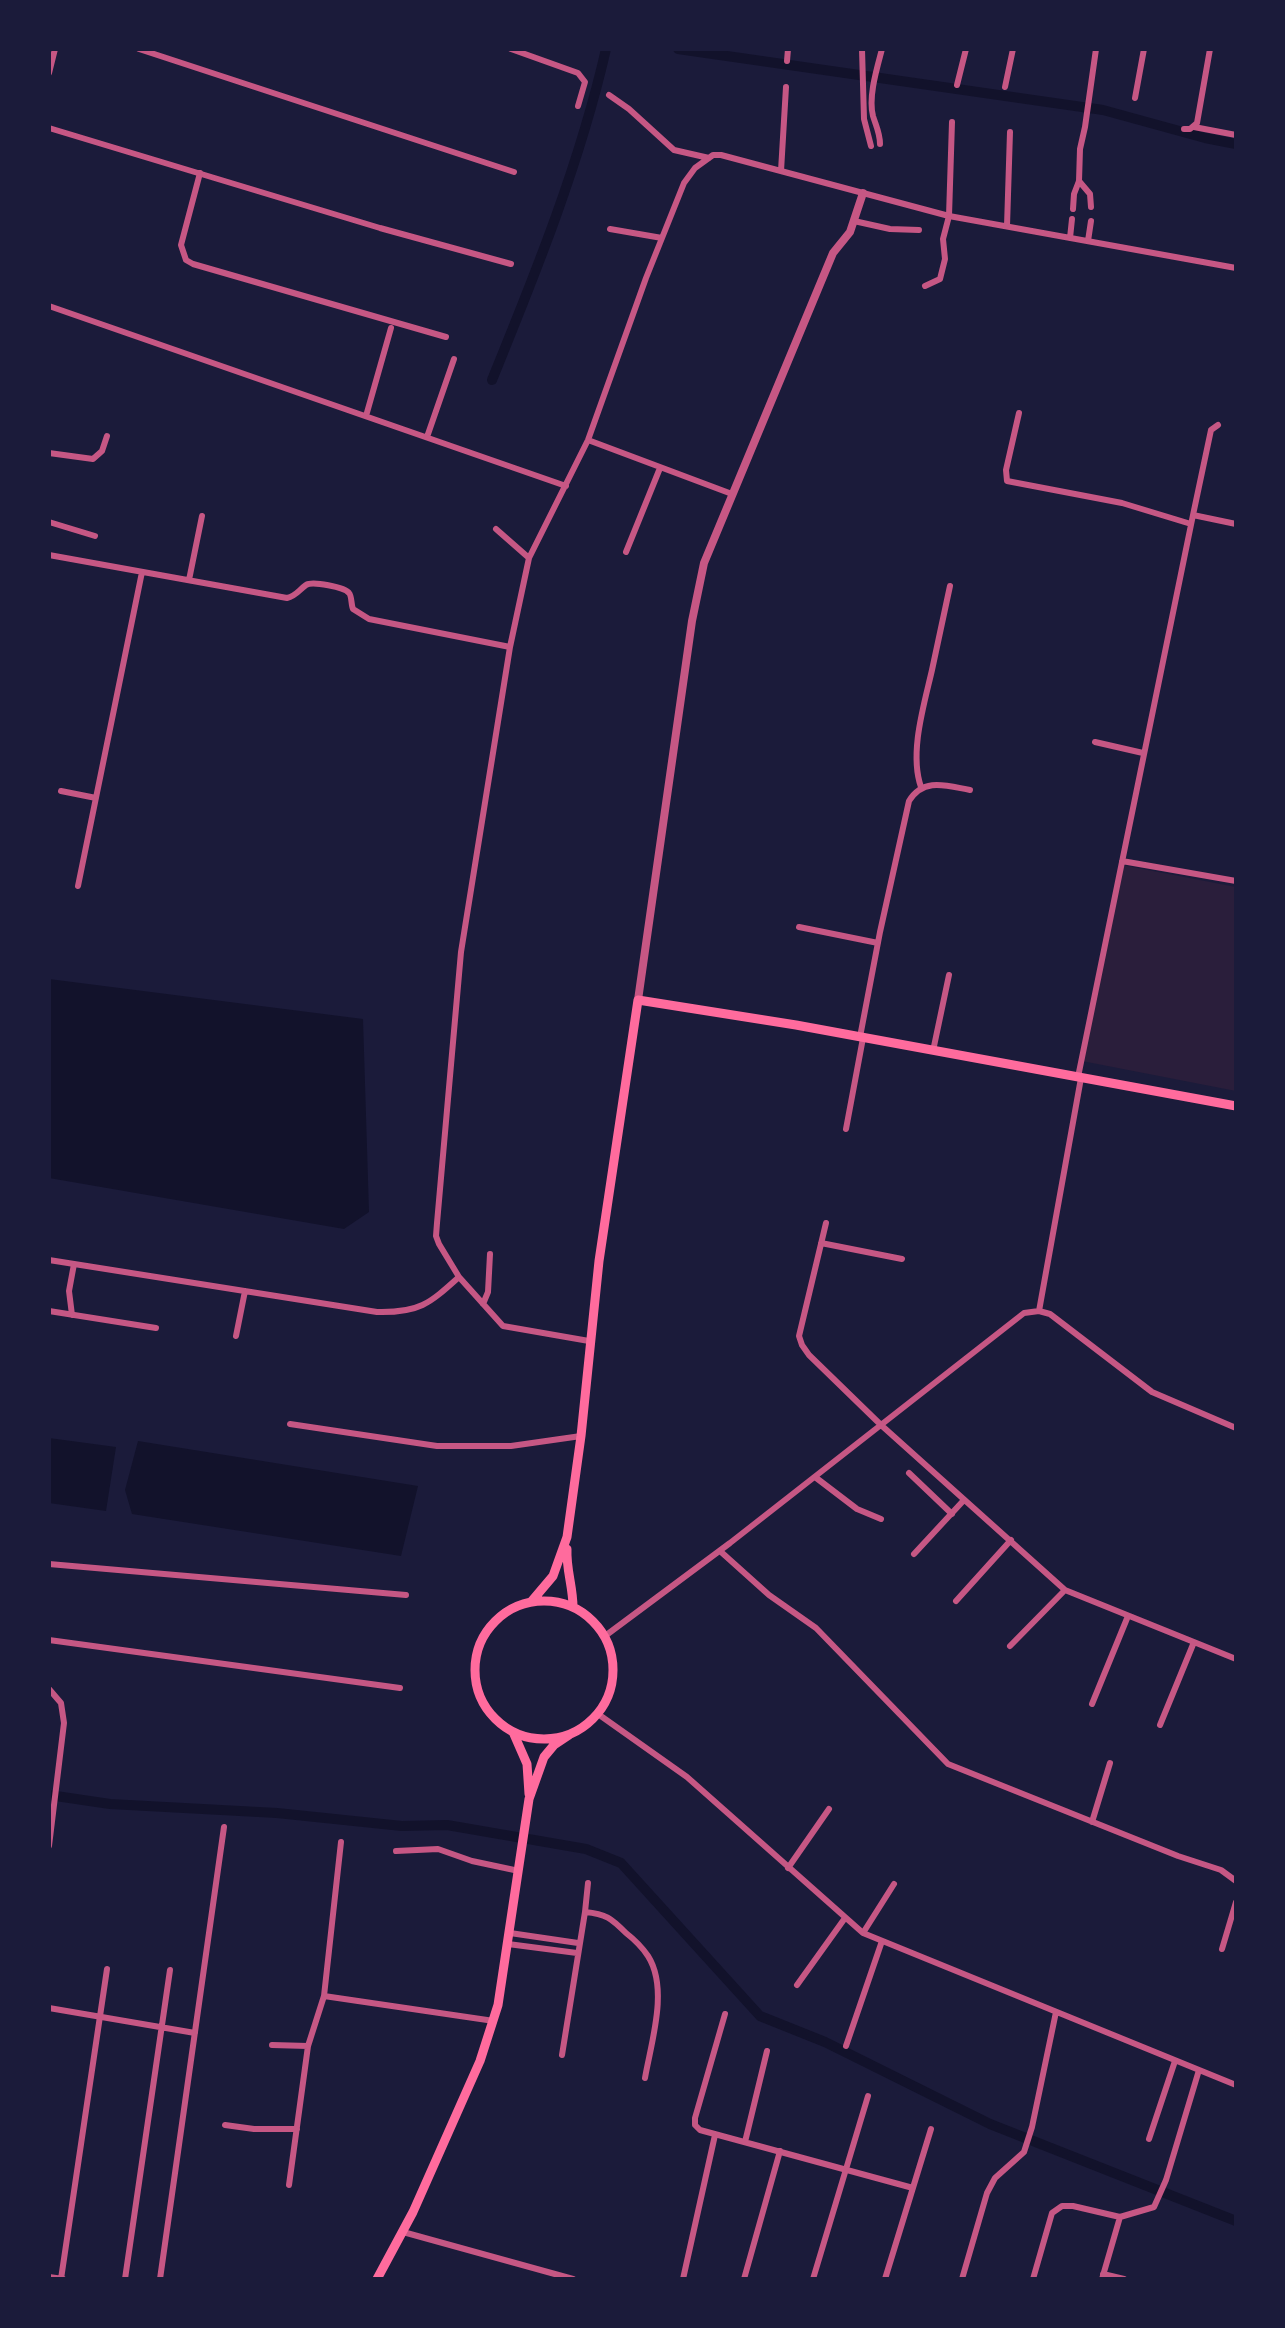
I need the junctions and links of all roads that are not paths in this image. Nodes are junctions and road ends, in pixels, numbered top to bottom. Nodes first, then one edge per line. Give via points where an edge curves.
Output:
1 (55, 49) edge
2 (139, 49) edge
3 (511, 49) edge
4 (788, 49) edge
5 (862, 49) edge
6 (882, 49) edge
7 (966, 49) edge
8 (1013, 49) edge
9 (1096, 49) edge
10 (1144, 49) edge
11 (1210, 49) edge
12 (787, 61) dead end
13 (49, 73) edge
14 (957, 85) dead end
15 (786, 87) dead end
16 (1005, 87) dead end
17 (609, 95) dead end
18 (1135, 98) dead end
19 (578, 106) dead end
20 (951, 122) dead end
21 (1194, 127) junction
22 (49, 128) edge
23 (1184, 129) dead end
24 (1010, 132) dead end
25 (1236, 135) edge
26 (880, 144) dead end
27 (871, 146) dead end
28 (709, 158) junction
29 (781, 171) junction
30 (514, 172) dead end
31 (200, 173) junction
32 (1079, 181) junction
33 (863, 193) junction
34 (1091, 207) dead end
35 (1073, 209) dead end
36 (949, 216) junction
37 (1072, 219) dead end
38 (854, 221) junction
39 (1091, 221) dead end
40 (1007, 226) junction
41 (610, 229) dead end
42 (919, 230) dead end
43 (662, 238) junction
44 (1070, 238) junction
45 (1088, 241) junction
46 (511, 264) dead end
47 (1236, 268) edge
48 (925, 286) dead end
49 (49, 306) edge
50 (391, 328) dead end
51 (446, 337) dead end
52 (454, 359) dead end
53 (1019, 413) dead end
54 (366, 416) junction
55 (1219, 425) dead end
56 (107, 436) dead end
57 (427, 438) junction
58 (588, 440) junction
59 (49, 453) edge
60 (660, 468) junction
61 (566, 486) junction
62 (732, 494) junction
63 (1193, 515) junction
64 (202, 516) dead end
65 (49, 522) edge
66 (1191, 524) junction
67 (1236, 524) edge
68 (496, 529) dead end
69 (95, 536) dead end
70 (626, 552) dead end
71 (49, 555) edge
72 (529, 558) junction
73 (142, 572) junction
74 (190, 580) junction
75 (950, 586) dead end
76 (510, 647) junction
77 (1094, 741) dead end
78 (1143, 753) junction
79 (921, 787) junction
80 (970, 790) dead end
81 (61, 791) dead end
82 (96, 798) junction
83 (1122, 861) junction
84 (1236, 881) edge
85 (78, 886) dead end
86 (799, 927) dead end
87 (878, 943) junction
88 (949, 975) dead end
89 (638, 1000) junction
90 (861, 1037) junction
91 (933, 1051) junction
92 (1079, 1078) junction
93 (1236, 1106) edge
94 (846, 1129) dead end
95 (826, 1223) dead end
96 (821, 1243) junction
97 (490, 1254) dead end
98 (902, 1259) dead end
99 (49, 1260) edge
100 (74, 1264) junction
101 (459, 1277) junction
102 (245, 1291) junction
103 (483, 1304) junction
104 (49, 1311) edge
105 (1039, 1311) junction
106 (72, 1315) junction
107 (156, 1328) dead end
108 (236, 1336) dead end
109 (589, 1341) junction
110 (290, 1424) dead end
111 (881, 1425) junction
112 (1236, 1428) edge
113 (581, 1436) junction
114 (909, 1473) dead end
115 (815, 1477) junction
116 (964, 1500) junction
117 (952, 1514) junction
118 (881, 1519) dead end
119 (567, 1537) junction
120 (1011, 1540) junction
121 (720, 1550) junction
122 (914, 1554) dead end
123 (49, 1564) edge
124 (1065, 1590) junction
125 (406, 1595) dead end
126 (531, 1601) junction
127 (956, 1601) dead end
128 (573, 1607) junction
129 (1128, 1616) junction
130 (605, 1636) junction
131 (49, 1640) edge
132 (1194, 1642) junction
133 (1010, 1646) dead end
134 (1236, 1659) edge
135 (400, 1688) dead end
136 (49, 1689) edge
137 (1092, 1704) dead end
138 (598, 1714) junction
139 (1160, 1725) dead end
140 (513, 1732) junction
141 (569, 1735) junction
142 (1110, 1763) dead end
143 (529, 1799) junction
144 (829, 1809) dead end
145 (1092, 1822) junction
146 (224, 1827) dead end
147 (341, 1842) dead end
148 (49, 1846) edge
149 (396, 1851) dead end
150 (788, 1868) junction
151 (519, 1871) junction
152 (1236, 1881) edge
153 (588, 1883) dead end
154 (894, 1884) dead end
155 (1236, 1902) edge
156 (585, 1912) junction
157 (845, 1919) junction
158 (510, 1933) junction
159 (863, 1933) junction
160 (882, 1941) junction
161 (578, 1943) junction
162 (508, 1944) junction
163 (1222, 1949) dead end
164 (577, 1953) junction
165 (107, 1969) dead end
166 (170, 1970) dead end
167 (797, 1985) dead end
168 (324, 1996) junction
169 (49, 2008) edge
170 (1056, 2012) junction
171 (724, 2014) dead end
172 (100, 2017) junction
173 (494, 2021) junction
174 (162, 2026) junction
175 (195, 2033) junction
176 (272, 2045) dead end
177 (308, 2046) junction
178 (846, 2046) dead end
179 (767, 2051) dead end
180 (562, 2055) dead end
181 (1175, 2061) junction
182 (1199, 2070) junction
183 (645, 2078) dead end
184 (1236, 2085) edge
185 (868, 2096) dead end
186 (225, 2125) dead end
187 (297, 2129) junction
188 (931, 2129) dead end
189 (715, 2135) junction
190 (1149, 2139) dead end
191 (745, 2142) junction
192 (780, 2151) junction
193 (846, 2169) junction
194 (289, 2185) dead end
195 (913, 2188) junction
196 (1120, 2217) junction
197 (403, 2232) junction
198 (1102, 2276) edge
199 (49, 2277) edge
200 (61, 2279) edge
201 (125, 2279) edge
202 (160, 2279) edge
203 (377, 2279) edge
204 (573, 2279) edge
205 (683, 2279) edge
206 (744, 2279) edge
207 (813, 2279) edge
208 (886, 2279) edge
209 (962, 2279) edge
210 (1033, 2279) edge
211 (1124, 2279) edge

1 - 13 street
2 - 30 street
3 - 19 street via 578,73 585,82
4 - 12 street
5 - 27 street via 864,119
6 - 26 street via 873,117
7 - 14 street
8 - 16 street
9 - 32 street
10 - 18 street
11 - 21 street
15 - 29 street
17 - 28 street via 674,150
20 - 36 street
21 - 23 street
21 - 25 street
22 - 31 street
24 - 40 street
28 - 29 street via 721,155
28 - 43 street via 695,167 684,183
29 - 33 street
31 - 46 street
31 - 51 street via 181,245 186,260
32 - 34 street via 1090,194
32 - 35 street
33 - 36 street
33 - 38 street
36 - 40 street
36 - 48 street via 940,279
37 - 44 street
38 - 42 street
38 - 62 street via 833,253
39 - 45 street
40 - 44 street
41 - 43 street
43 - 58 street
44 - 45 street
45 - 47 street
49 - 54 street
50 - 54 street
52 - 57 street
53 - 66 street via 1007,481 1122,503
54 - 57 street
55 - 63 street via 1211,430
56 - 59 street via 99,456 93,458
57 - 61 street
58 - 60 street
58 - 61 street
60 - 62 street
60 - 70 street
61 - 72 street
62 - 89 street via 704,563 692,621
63 - 66 street
63 - 67 street
64 - 74 street
65 - 69 street
66 - 78 street
68 - 72 street
71 - 73 street
72 - 76 street
73 - 74 street
73 - 82 street
74 - 76 street via 288,597 307,584 319,583 346,590 353,609 369,619
75 - 79 street via 921,720 916,775
76 - 101 street via 461,952 438,1209 436,1236
77 - 78 street
78 - 83 street
79 - 80 street
79 - 87 street via 909,801
81 - 82 street
82 - 85 street
83 - 84 street
83 - 92 street
86 - 87 street
87 - 90 street
88 - 91 street
89 - 90 main road
89 - 109 main road
90 - 91 main road
90 - 94 street
91 - 92 main road
92 - 93 main road
92 - 105 street
95 - 96 street
96 - 98 street
96 - 111 street via 799,1336 809,1355
97 - 103 street
99 - 100 street
100 - 102 street
100 - 106 street via 69,1291
101 - 102 street via 430,1303 397,1312
101 - 103 street
102 - 108 street
103 - 109 street via 510,1329
104 - 106 street
105 - 111 street via 1014,1319
105 - 112 street via 1064,1322 1152,1392
106 - 107 street
109 - 113 main road
110 - 113 street via 436,1446 511,1446
111 - 115 street
111 - 116 street
113 - 119 main road
114 - 117 street
115 - 118 street via 857,1508
115 - 121 street
116 - 117 street
116 - 120 street
117 - 122 street
119 - 126 main road via 553,1576
119 - 128 main road
120 - 124 street
120 - 127 street
121 - 130 street
121 - 145 street via 769,1595 816,1628 948,1764
123 - 125 street
124 - 129 street
124 - 133 street
126 - 128 main road
126 - 140 main road via 495,1621 476,1658 481,1699
128 - 130 main road
129 - 132 street
129 - 137 street
130 - 138 main road via 613,1676
131 - 135 street
132 - 134 street
132 - 139 street
136 - 148 street via 61,1703 64,1716
138 - 141 main road
138 - 150 street via 687,1777
140 - 141 main road via 544,1740
140 - 143 main road via 527,1764
141 - 143 main road via 544,1757
142 - 145 street
143 - 151 main road
144 - 150 street
145 - 152 street via 1221,1870
146 - 175 street
147 - 168 street
149 - 151 street via 438,1849
150 - 157 street
151 - 158 main road
153 - 156 street
154 - 159 street
155 - 163 street
156 - 161 street
156 - 183 street via 608,1916 650,1959 658,2004
157 - 159 street
157 - 167 street
158 - 161 street
158 - 162 main road
159 - 160 street
160 - 170 street
160 - 178 street
161 - 164 street
162 - 164 street
162 - 173 main road
164 - 180 street
165 - 172 street
166 - 174 street
168 - 173 street
168 - 177 street
169 - 172 street
170 - 181 street
170 - 209 street via 1024,2152 995,2178 987,2193
171 - 189 street via 695,2118 700,2130
172 - 174 street
172 - 200 street
173 - 197 main road
174 - 175 street
174 - 201 street
175 - 202 street
176 - 177 street
177 - 187 street
179 - 191 street
181 - 182 street
181 - 190 street
182 - 184 street
182 - 196 street via 1154,2207
185 - 193 street
186 - 187 street
187 - 194 street
188 - 195 street
189 - 191 street
189 - 205 street
191 - 192 street
192 - 193 street
192 - 206 street
193 - 195 street
193 - 207 street
195 - 208 street
196 - 198 street
196 - 210 street via 1073,2206 1052,2213
197 - 203 main road
197 - 204 street
198 - 211 street
199 - 200 street

